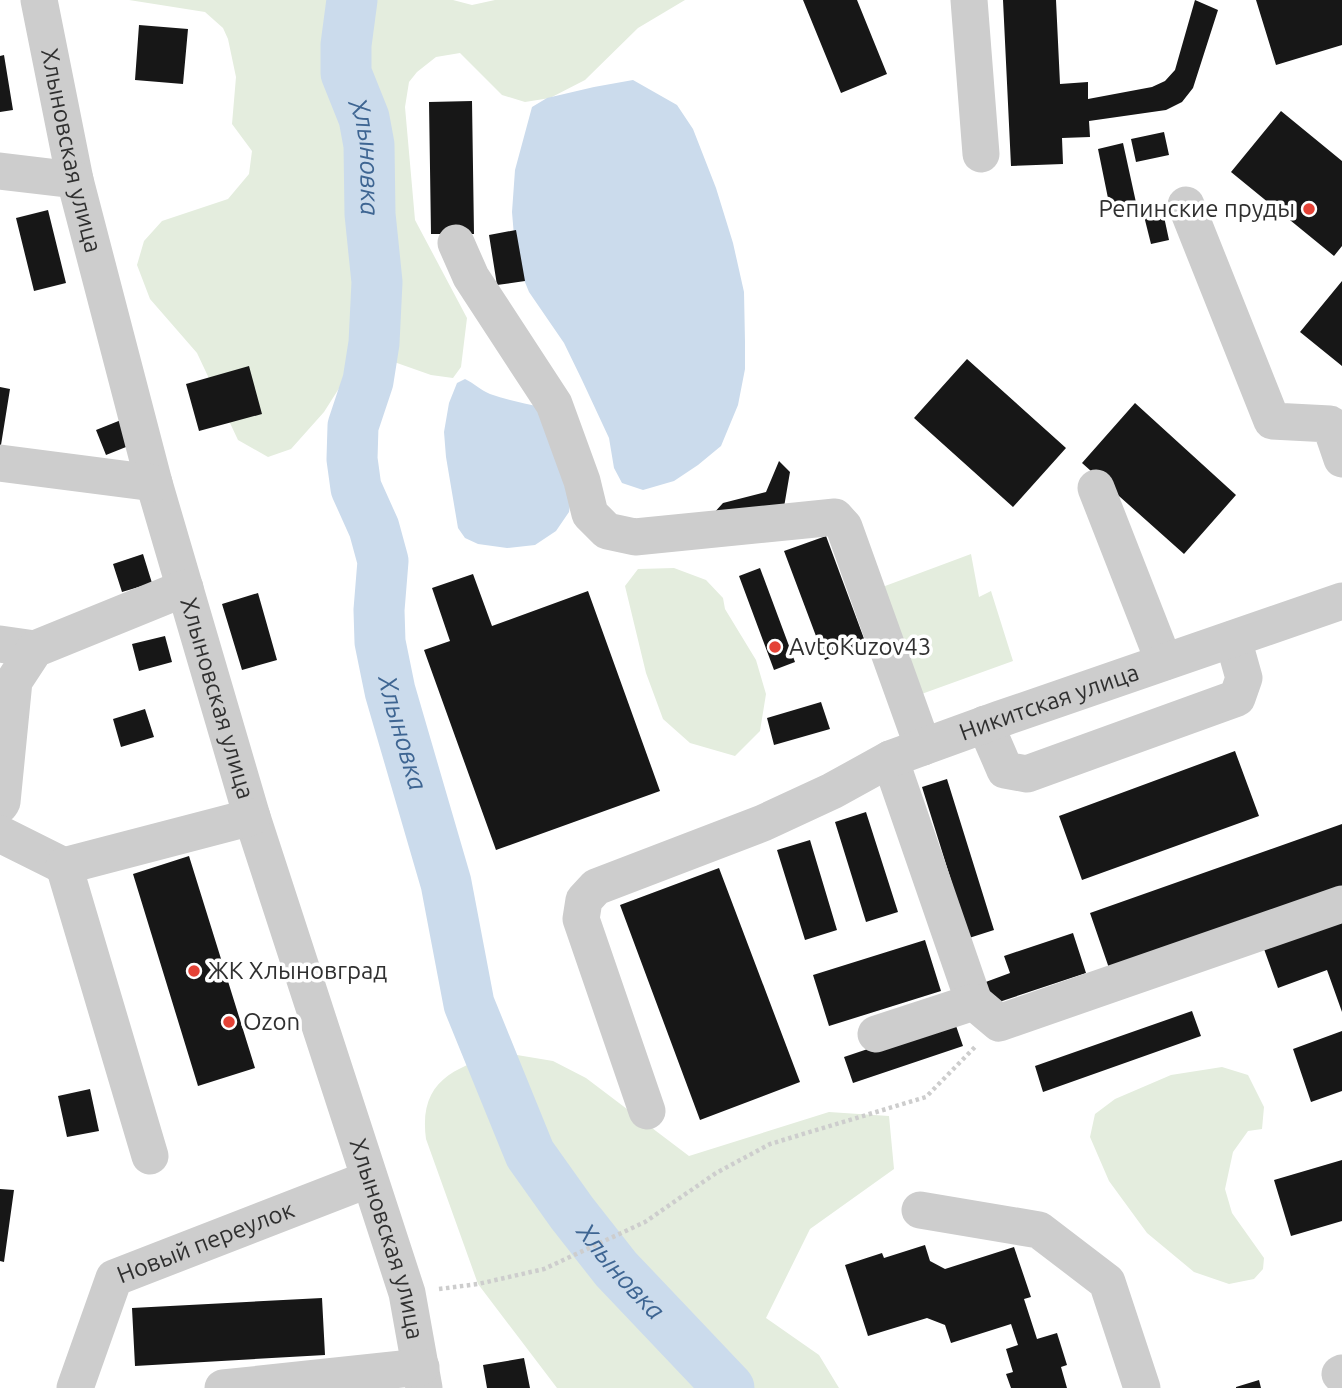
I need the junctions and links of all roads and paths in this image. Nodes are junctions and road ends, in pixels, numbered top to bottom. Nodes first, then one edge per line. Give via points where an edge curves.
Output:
1 (38, 0) edge
2 (969, 0) edge
3 (981, 154) dead end
4 (0, 171) edge
5 (75, 180) junction
6 (1186, 205) dead end
7 (456, 243) dead end
8 (1342, 459) edge
9 (0, 463) edge
10 (154, 483) junction
11 (1096, 488) dead end
12 (185, 588) junction
13 (1342, 601) edge
14 (1233, 639) junction
15 (18, 647) edge
16 (1164, 662) junction
17 (985, 724) junction
18 (906, 753) junction
19 (0, 805) edge
20 (252, 817) junction
21 (0, 834) edge
22 (64, 866) junction
23 (1342, 904) edge
24 (986, 1012) junction
25 (876, 1034) dead end
26 (647, 1111) dead end
27 (150, 1156) dead end
28 (369, 1179) junction
29 (920, 1210) dead end
30 (407, 1293) junction
31 (423, 1377) edge
32 (75, 1388) edge
33 (223, 1388) edge
34 (1142, 1388) edge

1 - 5 street, Хлыновская улица
2 - 3 street
4 - 5 street
5 - 10 street, Хлыновская улица
6 - 8 street via 1272,421 1330,424
7 - 18 street via 471,277 554,404 590,514 607,531 635,537 835,517 844,527
9 - 10 street
10 - 12 street, Хлыновская улица
11 - 16 street
12 - 15 street
12 - 20 street, Хлыновская улица
13 - 14 street, Никитская улица
14 - 16 street, Никитская улица
14 - 17 street via 1244,678 1237,698 1027,774 1005,770
15 - 19 street
16 - 17 street, Никитская улица
17 - 18 street, Никитская улица
18 - 24 street
18 - 26 street, Никитская улица via 763,823 596,887 584,900 581,919
20 - 22 street
20 - 28 street, Хлыновская улица
21 - 22 street
22 - 27 street
23 - 24 street
24 - 25 street
24 - 30 path via 926,1097 770,1144 716,1173 645,1222 544,1269
28 - 30 street, Хлыновская улица
28 - 32 street, Новый переулок via 114,1278
29 - 34 street via 1039,1230 1107,1282
30 - 31 street, Хлыновская улица
31 - 33 street

